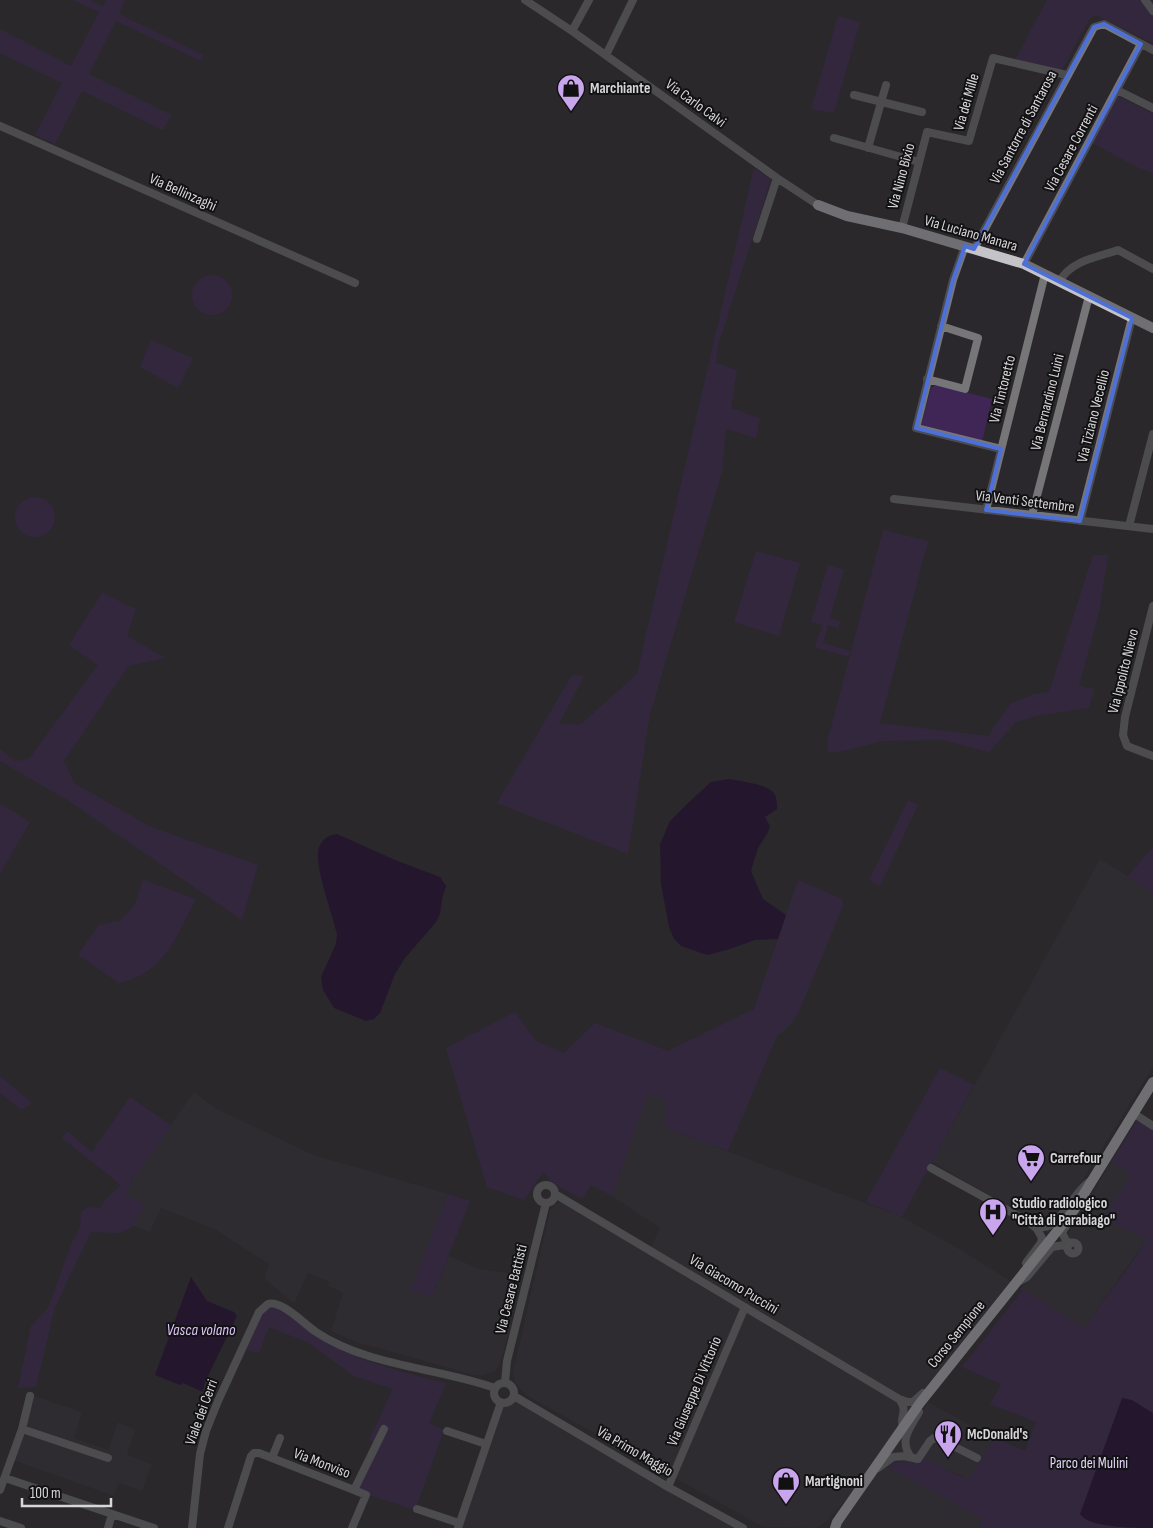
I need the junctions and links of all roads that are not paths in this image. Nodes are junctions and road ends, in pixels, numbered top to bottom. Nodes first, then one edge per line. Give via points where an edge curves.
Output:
1 (525, 0) edge
2 (589, 0) edge
3 (633, 0) edge
4 (1145, 0) edge
5 (1153, 12) edge
6 (572, 31) junction
7 (1141, 44) junction
8 (1153, 50) edge
9 (606, 54) junction
10 (1067, 75) junction
11 (886, 84) dead end
12 (1117, 90) junction
13 (854, 95) dead end
14 (881, 102) junction
15 (1153, 108) edge
16 (922, 112) dead end
17 (0, 126) edge
18 (927, 132) joint
19 (834, 138) dead end
20 (868, 148) junction
21 (919, 162) junction
22 (777, 178) junction
23 (818, 205) joint
24 (902, 228) junction
25 (757, 239) dead end
26 (969, 248) junction
27 (1024, 264) junction
28 (1153, 269) edge
29 (1045, 274) junction
30 (1060, 281) junction
31 (355, 283) dead end
32 (1089, 296) junction
33 (1132, 318) junction
34 (941, 326) junction
35 (1153, 328) edge
36 (928, 379) junction
37 (1153, 434) edge
38 (1001, 449) junction
39 (894, 498) dead end
40 (986, 510) junction
41 (1032, 515) junction
42 (1080, 521) junction
43 (1129, 526) junction
44 (1153, 529) edge
45 (1153, 606) edge
46 (1152, 616) edge
47 (1153, 756) edge
48 (1153, 1082) edge
49 (1133, 1113) junction
50 (1153, 1126) edge
51 (932, 1168) dead end
52 (1092, 1180) junction
53 (555, 1194) junction
54 (546, 1203) junction
55 (1029, 1222) junction
56 (1016, 1283) junction
57 (745, 1307) junction
58 (505, 1382) junction
59 (495, 1388) junction
60 (932, 1388) junction
61 (30, 1396) dead end
62 (514, 1396) junction
63 (899, 1399) junction
64 (501, 1402) junction
65 (920, 1403) junction
66 (903, 1428) junction
67 (22, 1429) junction
68 (384, 1429) dead end
69 (447, 1430) dead end
70 (280, 1438) dead end
71 (486, 1444) junction
72 (911, 1457) junction
73 (108, 1458) dead end
74 (272, 1458) junction
75 (977, 1458) dead end
76 (874, 1469) junction
77 (5, 1478) junction
78 (668, 1487) junction
79 (0, 1490) edge
80 (354, 1490) junction
81 (417, 1509) dead end
82 (112, 1514) junction
83 (0, 1521) edge
84 (459, 1526) edge
85 (834, 1526) edge
86 (21, 1528) edge
87 (108, 1528) edge
88 (154, 1528) edge
89 (192, 1528) edge
90 (228, 1528) edge
91 (352, 1528) edge
92 (743, 1528) edge

1 - 6 street, Via Carlo Calvi
2 - 6 street
3 - 9 street
4 - 5 street
6 - 9 street, Via Carlo Calvi
7 - 8 street
7 - 10 street, Via Santorre di Santarosa via 1104,24 1094,27
7 - 12 street, Via Cesare Correnti
9 - 22 street, Via Carlo Calvi
10 - 18 street, Via dei Mille via 993,58 968,141
10 - 26 street, Via Santorre di Santarosa
11 - 14 street
12 - 15 street
12 - 27 street, Via Cesare Correnti
13 - 14 street
14 - 16 street
14 - 20 street
17 - 31 street, Via Bellinzaghi
18 - 21 street, Via Nino Bixio
19 - 20 street
20 - 21 street
21 - 24 street, Via Nino Bixio
22 - 23 street, Via Luciano Manara
22 - 25 street
23 - 24 main road, Via Luciano Manara via 847,216
24 - 26 main road, Via Luciano Manara
26 - 27 main road, Via Luciano Manara
26 - 34 street, Via Santorre di Santarosa via 953,280
27 - 29 main road, Via Luciano Manara
28 - 30 street via 1118,250 1074,265
29 - 30 main road, Via Luciano Manara
29 - 38 street, Via Tintoretto
30 - 32 main road, Via Luciano Manara
32 - 33 main road, Via Luciano Manara
32 - 41 street, Via Bernardino Luini
33 - 35 main road, Via Luciano Manara
33 - 42 street, Via Tiziano Vecellio
34 - 36 street, Via Santorre di Santarosa
34 - 36 street via 978,338 965,388
36 - 38 street, Via Santorre di Santarosa via 916,428
37 - 43 street
38 - 40 street, Via Tintoretto
39 - 40 street, Via Venti Settembre
40 - 41 street, Via Venti Settembre
41 - 42 street, Via Venti Settembre
42 - 43 street, Via Venti Settembre
43 - 44 street, Via Venti Settembre
45 - 46 street, Via Ippolito Nievo
46 - 47 street, Via Ippolito Nievo via 1122,735 1130,747
48 - 49 main road, Corso Sempione
49 - 50 street
49 - 52 main road, Corso Sempione
51 - 55 street
52 - 55 street via 1084,1185 1055,1224 1045,1228
52 - 56 main road, Corso Sempione via 1074,1210
52 - 56 street, Corso Sempione via 1090,1191 1062,1232 1069,1246 1052,1247 1027,1278
53 - 54 street via 552,1202
53 - 54 street via 548,1186 540,1188 539,1199
53 - 57 street, Via Giacomo Puccini
54 - 58 street, Via Cesare Battisti via 507,1361
55 - 56 street via 1037,1229 1041,1243 1020,1271
56 - 60 main road, Corso Sempione
57 - 63 street, Via Giacomo Puccini
57 - 78 street, Via Giuseppe Di Vittorio
58 - 59 street
58 - 62 street, Via Primo Maggio via 513,1387
59 - 64 street via 496,1398
59 - 89 street, Viale dei Cerri via 350,1350 317,1333 276,1303 268,1304 259,1312 206,1431 200,1454
60 - 63 street via 913,1402
60 - 65 main road, Corso Sempione
61 - 67 street
62 - 64 street via 510,1401
62 - 78 street, Via Primo Maggio
63 - 66 street via 904,1411
64 - 71 street
65 - 66 main road, Corso Sempione
65 - 72 street, Corso Sempione via 904,1440
66 - 76 main road, Corso Sempione
67 - 73 street
67 - 77 street
68 - 80 street, Via Monviso
69 - 71 street
70 - 74 street, Via Monviso
71 - 84 street
72 - 75 street, Corso Sempione via 919,1458 930,1441 937,1438
72 - 76 street, Corso Sempione via 893,1457
74 - 80 street, Via Monviso
74 - 90 street, Via Monviso via 256,1452 252,1454
76 - 85 main road, Corso Sempione
77 - 79 street
77 - 82 street
78 - 92 street, Via Primo Maggio
80 - 91 street via 366,1495
81 - 84 street
82 - 87 street
82 - 88 street
83 - 86 street

